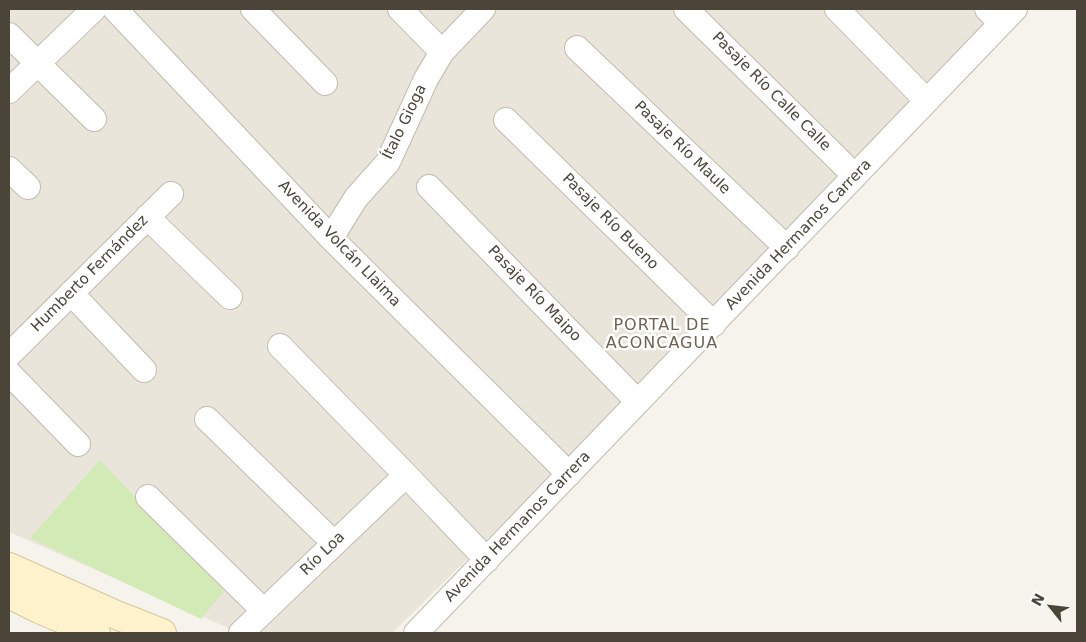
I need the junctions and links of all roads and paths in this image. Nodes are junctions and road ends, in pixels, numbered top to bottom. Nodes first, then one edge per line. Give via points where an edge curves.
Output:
1 (94, 9) edge
2 (115, 9) edge
3 (253, 9) edge
4 (400, 9) edge
5 (484, 9) edge
6 (686, 9) edge
7 (838, 9) edge
8 (1001, 14) edge
9 (9, 35) edge
10 (577, 48) dead end
11 (442, 52) junction
12 (37, 63) junction
13 (325, 83) dead end
14 (9, 91) edge
15 (928, 101) junction
16 (94, 119) dead end
17 (506, 120) dead end
18 (9, 169) edge
19 (855, 176) junction
20 (28, 187) dead end
21 (429, 187) dead end
22 (171, 194) dead end
23 (147, 217) junction
24 (331, 238) junction
25 (787, 248) junction
26 (71, 293) junction
27 (230, 297) dead end
28 (714, 324) junction
29 (280, 346) dead end
30 (9, 354) edge
31 (144, 370) dead end
32 (9, 373) edge
33 (638, 402) junction
34 (207, 419) dead end
35 (78, 444) dead end
36 (406, 474) junction
37 (569, 474) junction
38 (148, 497) dead end
39 (334, 543) junction
40 (487, 560) junction
41 (9, 567) edge
42 (9, 594) edge
43 (264, 611) junction
44 (96, 633) edge
45 (162, 633) edge
46 (241, 633) edge
47 (416, 633) edge

1 - 12 street
2 - 24 street, Avenida Volcán Llaima
3 - 13 street
4 - 11 street
5 - 11 street, Ítalo Gioga
6 - 19 street, Pasaje Río Calle Calle
7 - 15 street
8 - 15 street, Avenida Hermanos Carrera
9 - 12 street
10 - 25 street, Pasaje Río Maule
11 - 24 street, Ítalo Gioga via 388,162 356,198
12 - 14 street
12 - 16 street
15 - 19 street, Avenida Hermanos Carrera
17 - 28 street, Pasaje Río Bueno
18 - 20 street
19 - 25 street, Avenida Hermanos Carrera
21 - 33 street, Pasaje Río Maipo
22 - 23 street, Humberto Fernández
23 - 26 street, Humberto Fernández
23 - 27 street
24 - 37 street, Avenida Volcán Llaima
25 - 28 street, Avenida Hermanos Carrera
26 - 30 street, Humberto Fernández
26 - 31 street
28 - 33 street, Avenida Hermanos Carrera
29 - 36 street
32 - 35 street
33 - 37 street, Avenida Hermanos Carrera
34 - 39 street
36 - 39 street, Río Loa
36 - 40 street
37 - 40 street, Avenida Hermanos Carrera
38 - 43 street
39 - 43 street, Río Loa
40 - 47 street, Avenida Hermanos Carrera
41 - 45 street
42 - 44 street
43 - 46 street, Río Loa

